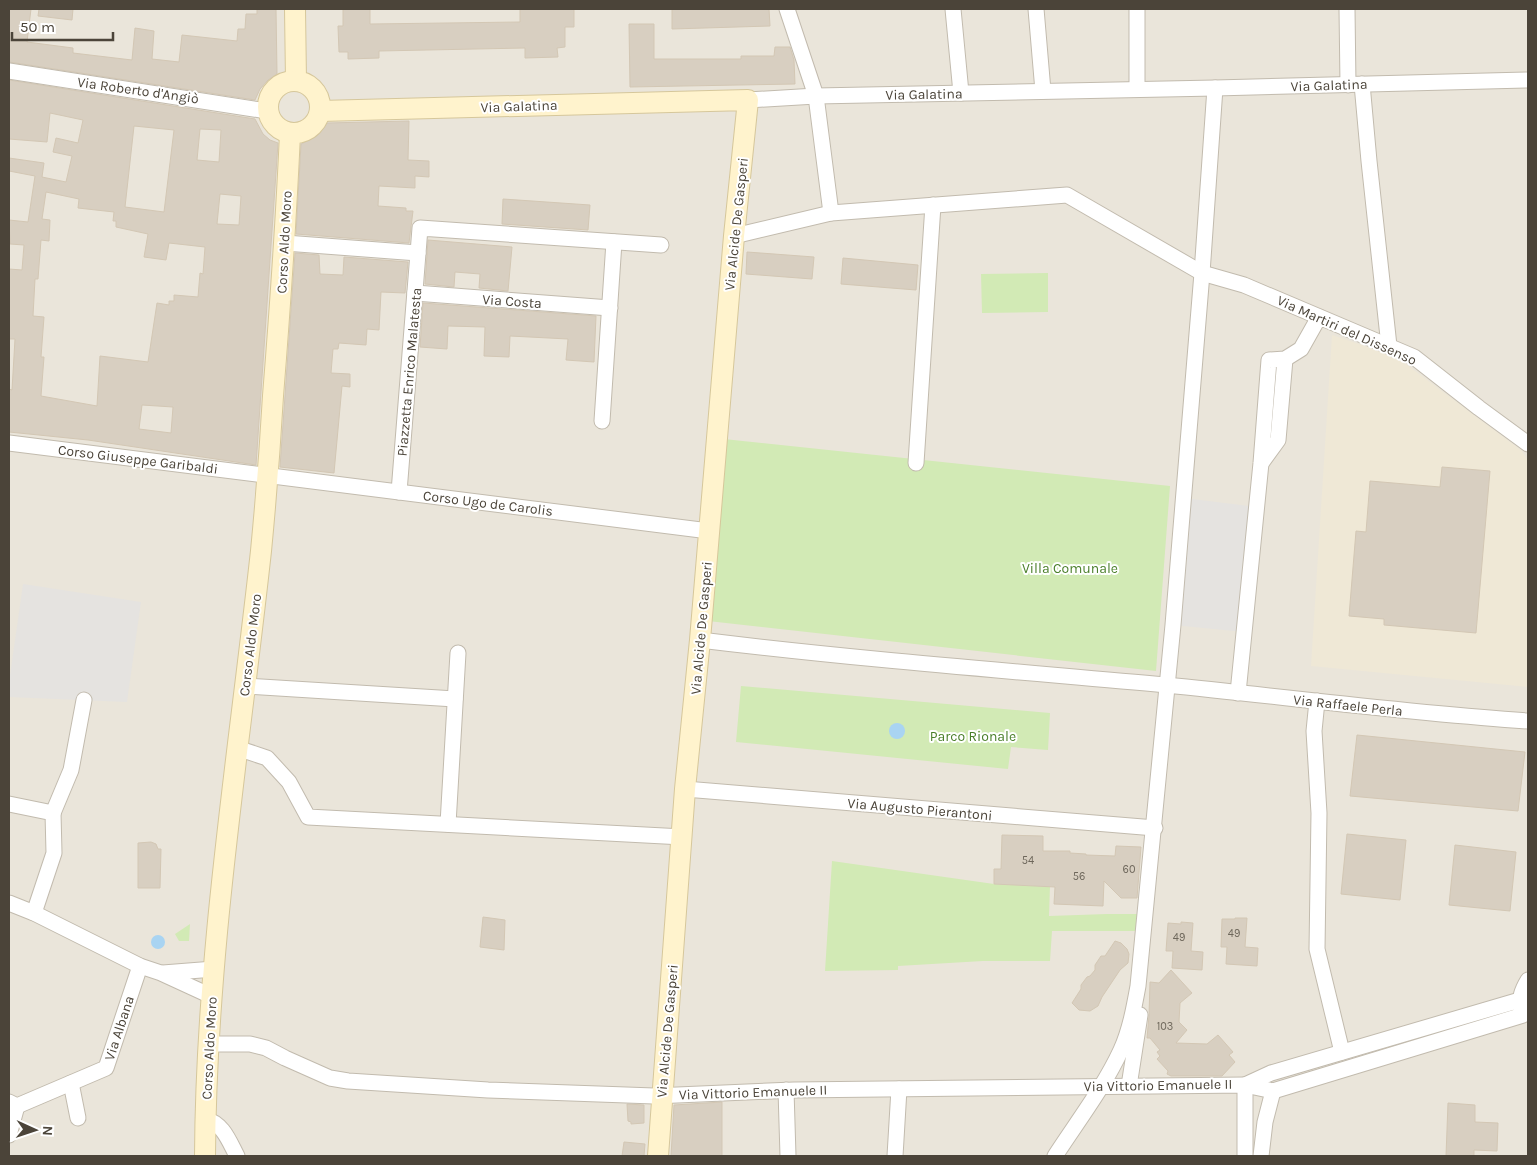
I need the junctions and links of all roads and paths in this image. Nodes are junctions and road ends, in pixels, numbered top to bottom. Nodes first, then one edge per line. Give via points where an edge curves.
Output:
1 (295, 9) edge
2 (787, 9) edge
3 (953, 9) edge
4 (1036, 9) edge
5 (1137, 9) edge
6 (1347, 9) edge
7 (9, 71) edge
8 (1528, 80) edge
9 (296, 81) junction
10 (1355, 85) junction
11 (1215, 88) junction
12 (1137, 89) junction
13 (1043, 91) junction
14 (961, 93) junction
15 (816, 96) junction
16 (748, 100) junction
17 (267, 110) junction
18 (320, 111) junction
19 (290, 134) junction
20 (933, 205) junction
21 (830, 213) junction
22 (734, 236) junction
23 (614, 242) junction
24 (285, 243) junction
25 (662, 245) dead end
26 (418, 253) junction
27 (1202, 273) junction
28 (415, 293) junction
29 (610, 308) junction
30 (1319, 317) junction
31 (1389, 346) junction
32 (1286, 359) junction
33 (602, 421) dead end
34 (9, 443) edge
35 (1528, 444) edge
36 (916, 463) dead end
37 (1261, 463) junction
38 (268, 475) junction
39 (399, 492) junction
40 (709, 531) junction
41 (700, 640) junction
42 (458, 653) dead end
43 (245, 686) junction
44 (1168, 686) junction
45 (1238, 693) junction
46 (455, 699) junction
47 (84, 700) dead end
48 (1316, 701) junction
49 (1528, 720) edge
50 (237, 748) junction
51 (685, 789) junction
52 (9, 804) edge
53 (53, 813) junction
54 (448, 824) junction
55 (1155, 828) junction
56 (683, 837) junction
57 (9, 903) edge
58 (34, 913) junction
59 (140, 966) junction
60 (214, 969) junction
61 (161, 973) junction
62 (1528, 980) edge
63 (1138, 986) junction
64 (211, 996) junction
65 (1520, 1000) junction
66 (1526, 1018) edge
67 (209, 1044) junction
68 (1342, 1052) junction
69 (71, 1083) junction
70 (1245, 1085) junction
71 (1100, 1086) junction
72 (1129, 1086) junction
73 (899, 1089) junction
74 (786, 1090) junction
75 (1272, 1091) junction
76 (662, 1096) junction
77 (13, 1104) edge
78 (78, 1118) dead end
79 (205, 1119) junction
80 (9, 1135) edge
81 (205, 1156) edge
82 (238, 1156) edge
83 (658, 1156) edge
84 (788, 1156) edge
85 (895, 1156) edge
86 (1055, 1156) edge
87 (1245, 1156) edge
88 (1261, 1156) edge

1 - 9 main road
2 - 15 street
3 - 14 street
4 - 13 street
5 - 12 street
6 - 10 street
7 - 17 street, Via Roberto d'Angiò
8 - 10 street, Via Galatina
9 - 17 main road via 275,89 270,95
9 - 18 main road via 304,83 317,94
10 - 11 street, Via Galatina
10 - 31 street via 1369,161
11 - 12 street, Via Galatina
11 - 27 street
12 - 13 street, Via Galatina
13 - 14 street, Via Galatina
14 - 15 street, Via Galatina
15 - 16 street, Via Galatina
15 - 21 street
16 - 18 main road, Via Galatina
16 - 22 main road, Via Alcide De Gasperi
17 - 19 main road via 274,126
18 - 19 main road via 306,131
19 - 24 main road, Corso Aldo Moro
20 - 21 street, Via Martiri del Dissenso
20 - 27 street, Via Martiri del Dissenso via 1066,195
20 - 36 street
21 - 22 street, Via Martiri del Dissenso
22 - 40 main road, Via Alcide De Gasperi
23 - 25 street
23 - 26 street, Piazzetta Enrico Malatesta via 420,228
23 - 29 street
24 - 26 street
24 - 38 main road, Corso Aldo Moro
26 - 28 street, Piazzetta Enrico Malatesta
27 - 30 street, Via Martiri del Dissenso via 1244,286
27 - 44 street
28 - 29 street, Via Costa
28 - 39 street, Piazzetta Enrico Malatesta
29 - 33 street
30 - 31 street, Via Martiri del Dissenso
30 - 32 street via 1301,349
31 - 35 street, Via Martiri del Dissenso via 1414,357
32 - 37 street via 1278,440
32 - 37 street via 1269,360
34 - 38 street, Corso Giuseppe Garibaldi
37 - 45 street
38 - 39 street, Corso Ugo de Carolis
38 - 43 main road, Corso Aldo Moro
39 - 40 street, Corso Ugo de Carolis
40 - 41 main road, Via Alcide De Gasperi
41 - 44 street, Via Raffaele Perla
41 - 51 main road, Via Alcide De Gasperi
42 - 46 street
43 - 46 street
43 - 50 main road, Corso Aldo Moro
44 - 45 street, Via Raffaele Perla
44 - 55 street
45 - 48 street, Via Raffaele Perla
46 - 54 street
47 - 53 street via 71,770
48 - 49 street, Via Raffaele Perla via 1455,716
48 - 68 street via 1314,732 1319,813 1317,949
50 - 54 street via 267,758 289,782 308,817
50 - 60 main road, Corso Aldo Moro
51 - 55 street, Via Augusto Pierantoni
51 - 56 main road, Via Alcide De Gasperi
52 - 53 street
53 - 58 street via 54,853
54 - 56 street
55 - 63 street
56 - 76 main road, Via Alcide De Gasperi
57 - 58 street
58 - 59 street
59 - 61 street
59 - 69 street, Via Albana via 106,1068
60 - 61 street
60 - 64 main road, Corso Aldo Moro
61 - 64 street
62 - 65 street
63 - 71 street via 1131,1021 1120,1051
63 - 72 street via 1139,1023
64 - 67 main road, Corso Aldo Moro
65 - 66 street
65 - 68 street, Via Vittorio Emanuele II
66 - 75 street, Via Vittorio Emanuele II
67 - 76 street, Via Vittorio Emanuele II via 250,1044 266,1048 330,1078 348,1081
67 - 79 main road, Corso Aldo Moro
68 - 70 street, Via Vittorio Emanuele II via 1271,1073
69 - 77 street, Via Albana
69 - 78 street
70 - 72 street, Via Vittorio Emanuele II
70 - 75 street, Via Vittorio Emanuele II
70 - 87 street
71 - 72 street, Via Vittorio Emanuele II
71 - 73 street, Via Vittorio Emanuele II
71 - 86 street
73 - 74 street, Via Vittorio Emanuele II
73 - 85 street
74 - 76 street, Via Vittorio Emanuele II
74 - 84 street
75 - 88 street
76 - 83 main road, Via Alcide De Gasperi
77 - 80 street
79 - 81 main road, Corso Aldo Moro
79 - 82 street via 215,1121

